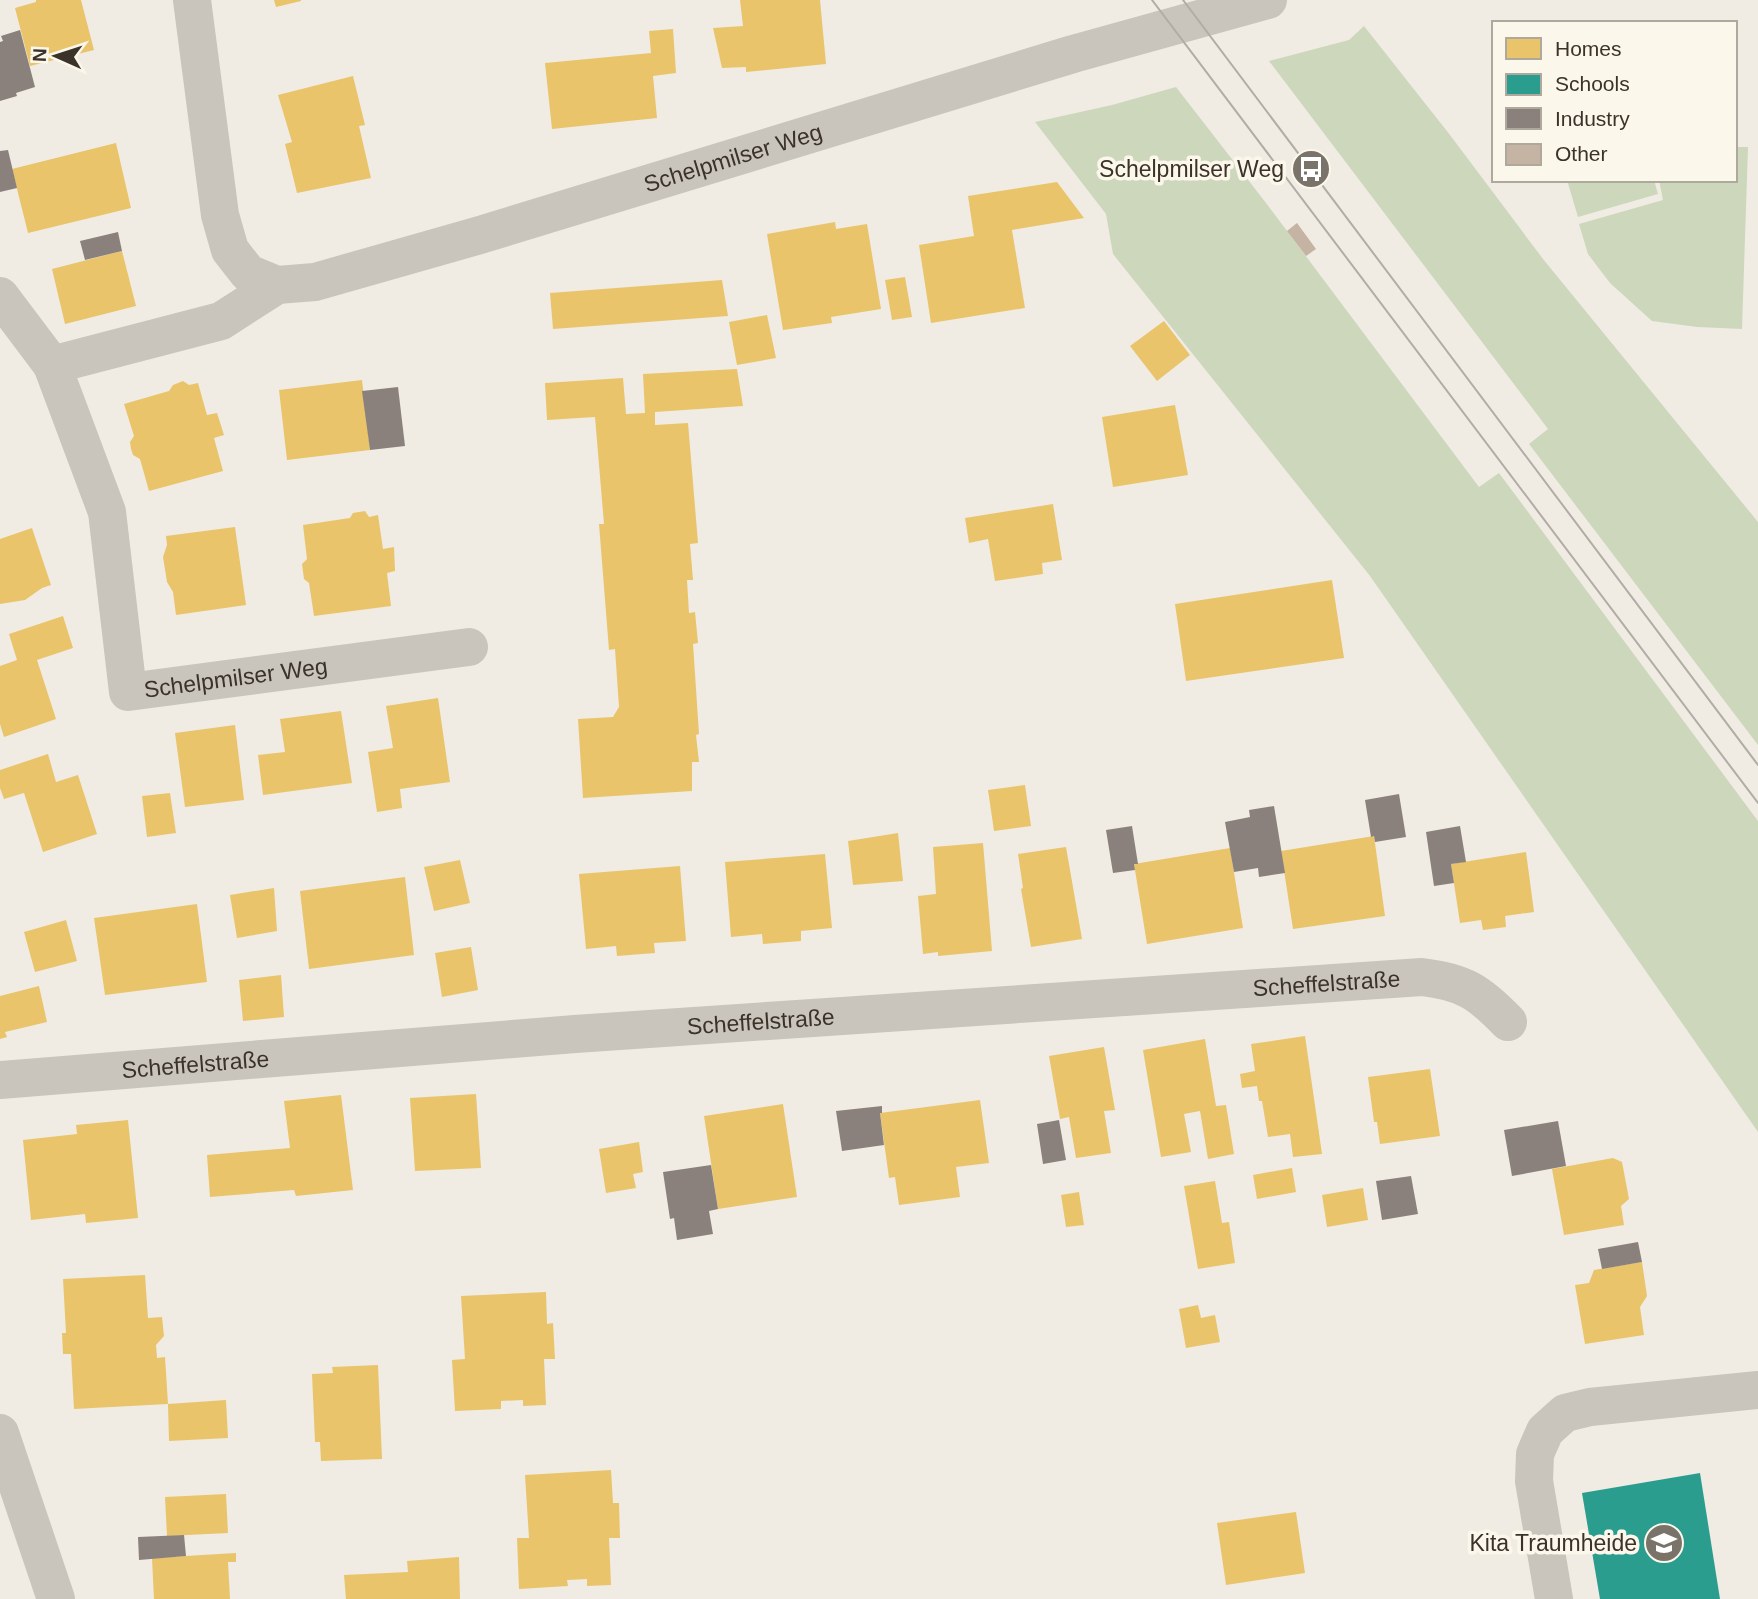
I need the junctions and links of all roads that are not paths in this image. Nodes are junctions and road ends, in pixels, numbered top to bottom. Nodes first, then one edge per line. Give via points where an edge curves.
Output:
1 (192, 0) edge
2 (1268, 0) edge
3 (277, 285) junction
4 (0, 296) edge
5 (52, 365) junction
6 (469, 647) dead end
7 (1508, 1022) dead end
8 (0, 1080) edge
9 (1758, 1390) edge
10 (0, 1433) edge
11 (56, 1599) edge
12 (1554, 1599) edge

1 - 3 street, Schelpmilser Weg via 220,215 229,250 248,273
2 - 3 street, Schelpmilser Weg via 1073,54 480,235 315,282
3 - 5 street, Schelpmilser Weg via 220,321
4 - 5 street, Schelpmilser Weg
5 - 6 street, Schelpmilser Weg via 107,512 128,692
7 - 8 street, Scheffelstraße via 1478,994 1451,981 1422,977 588,1033
9 - 12 street via 1590,1406 1565,1413 1545,1431 1535,1454 1534,1481
10 - 11 street

